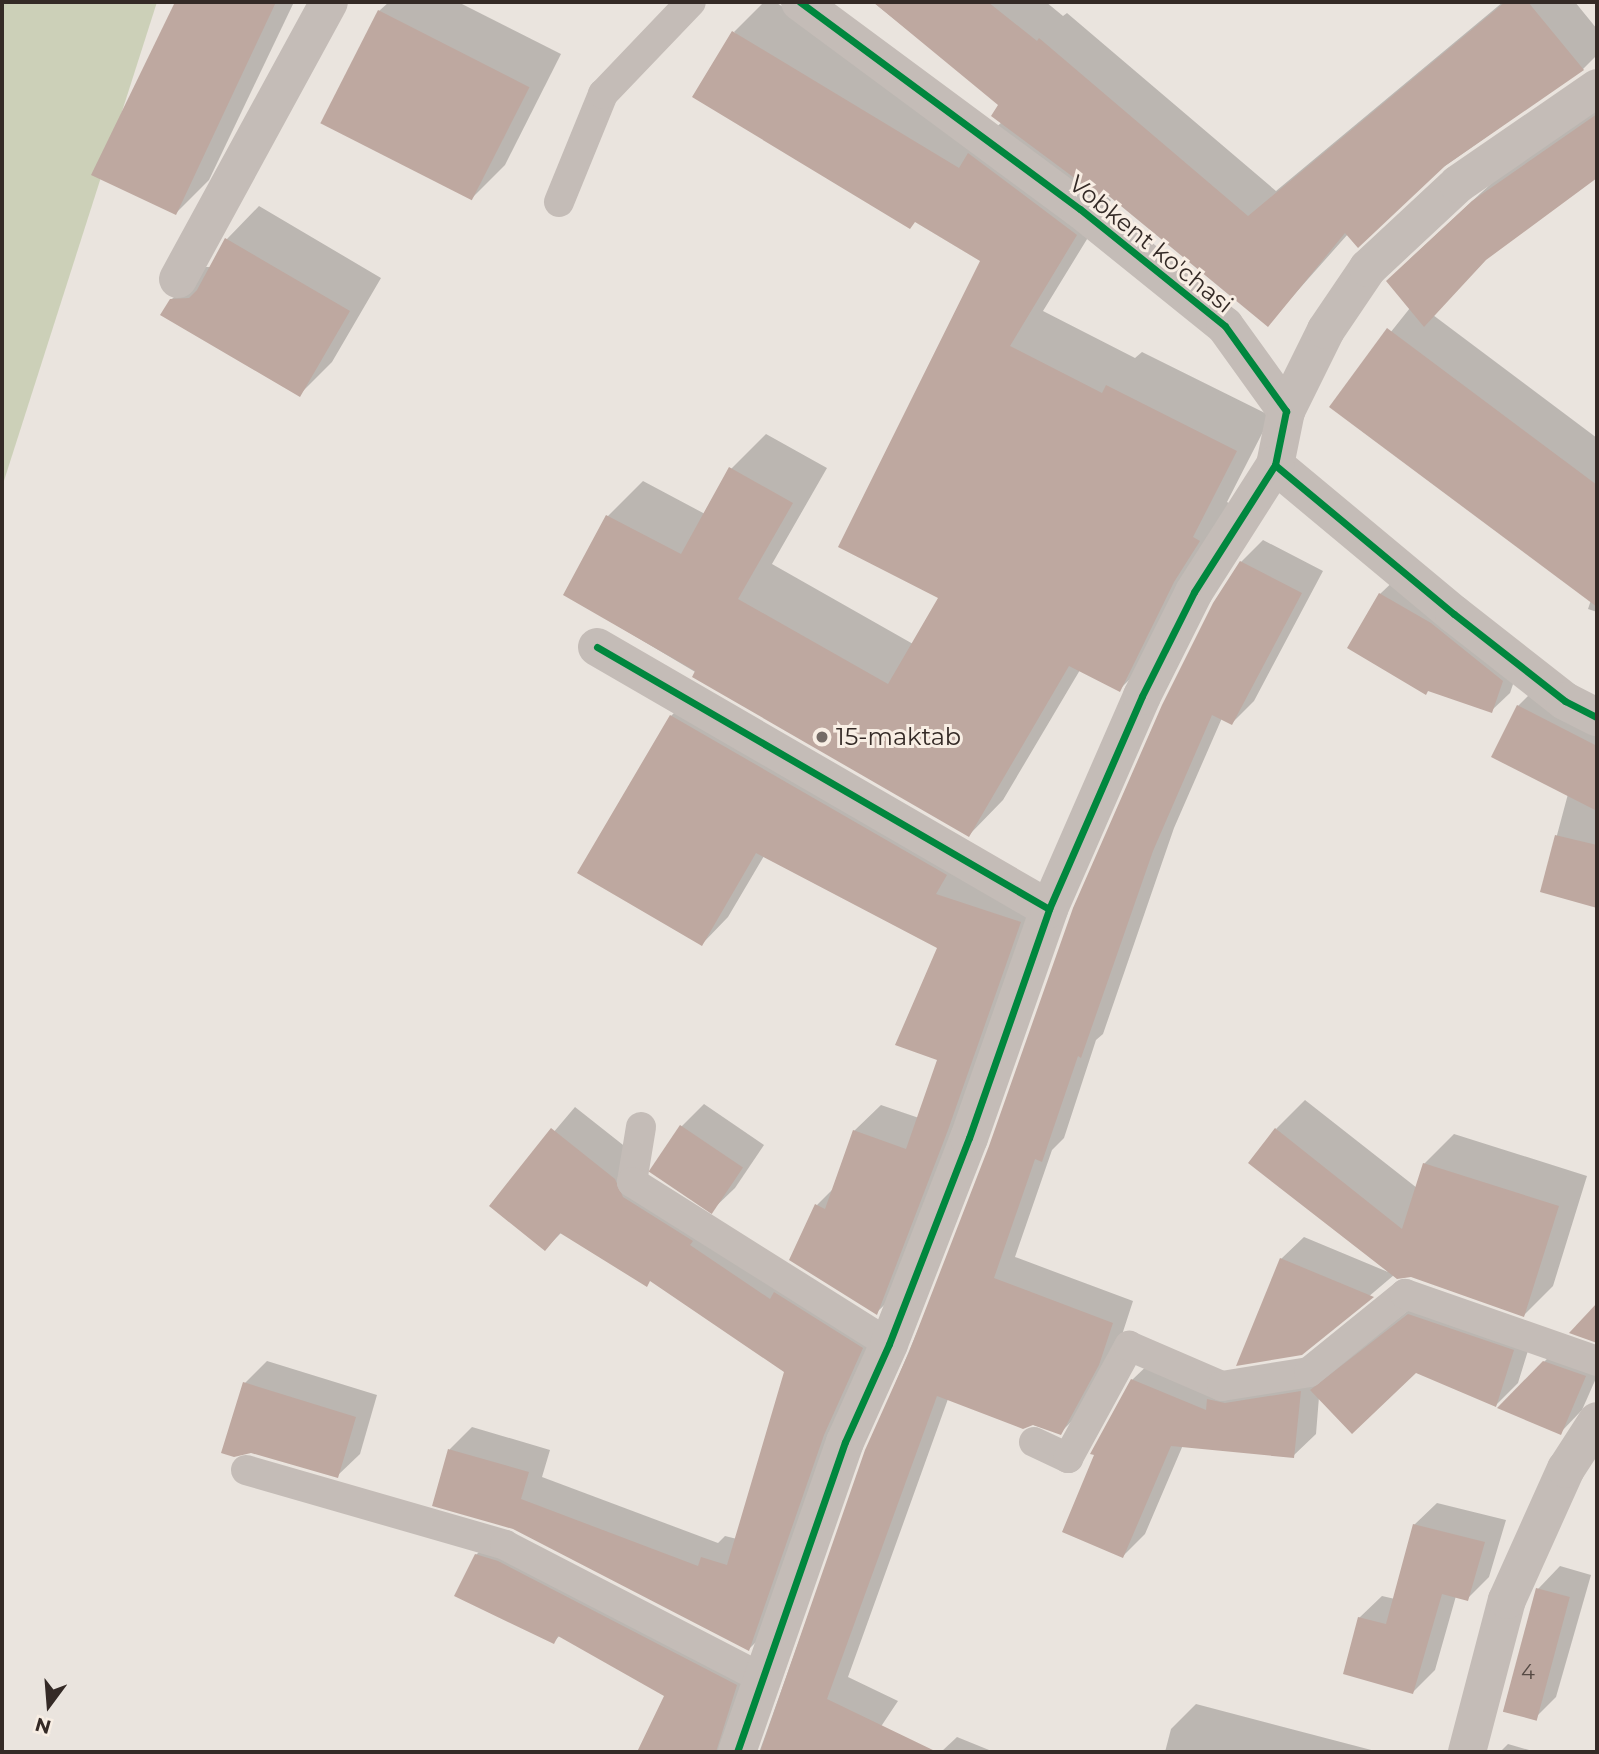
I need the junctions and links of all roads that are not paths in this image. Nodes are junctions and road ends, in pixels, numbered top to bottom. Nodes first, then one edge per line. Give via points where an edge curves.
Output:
1 (329, 2) edge
2 (691, 2) edge
3 (800, 2) edge
4 (1597, 88) edge
5 (559, 202) dead end
6 (178, 279) dead end
7 (1286, 411) junction
8 (1275, 465) junction
9 (597, 647) dead end
10 (1597, 717) edge
11 (1049, 909) junction
12 (641, 1127) dead end
13 (889, 1345) junction
14 (1597, 1361) edge
15 (1597, 1421) edge
16 (1034, 1442) dead end
17 (246, 1470) dead end
18 (762, 1678) junction
19 (737, 1752) edge
20 (1467, 1752) edge

1 - 6 street
2 - 5 lane via 603,94
3 - 7 street, Vobkent ko'chasi via 1080,209 1225,326
4 - 7 street via 1458,184 1368,268 1326,330
7 - 8 street
8 - 10 street via 1565,701
8 - 11 street via 1194,592 1142,696
9 - 11 street via 951,857
11 - 13 street via 969,1138
12 - 13 lane via 632,1182
13 - 18 street via 845,1441
14 - 16 lane via 1405,1294 1309,1372 1222,1386 1129,1346 1068,1458
15 - 20 street via 1566,1469 1507,1601
17 - 18 lane via 505,1545
18 - 19 street

